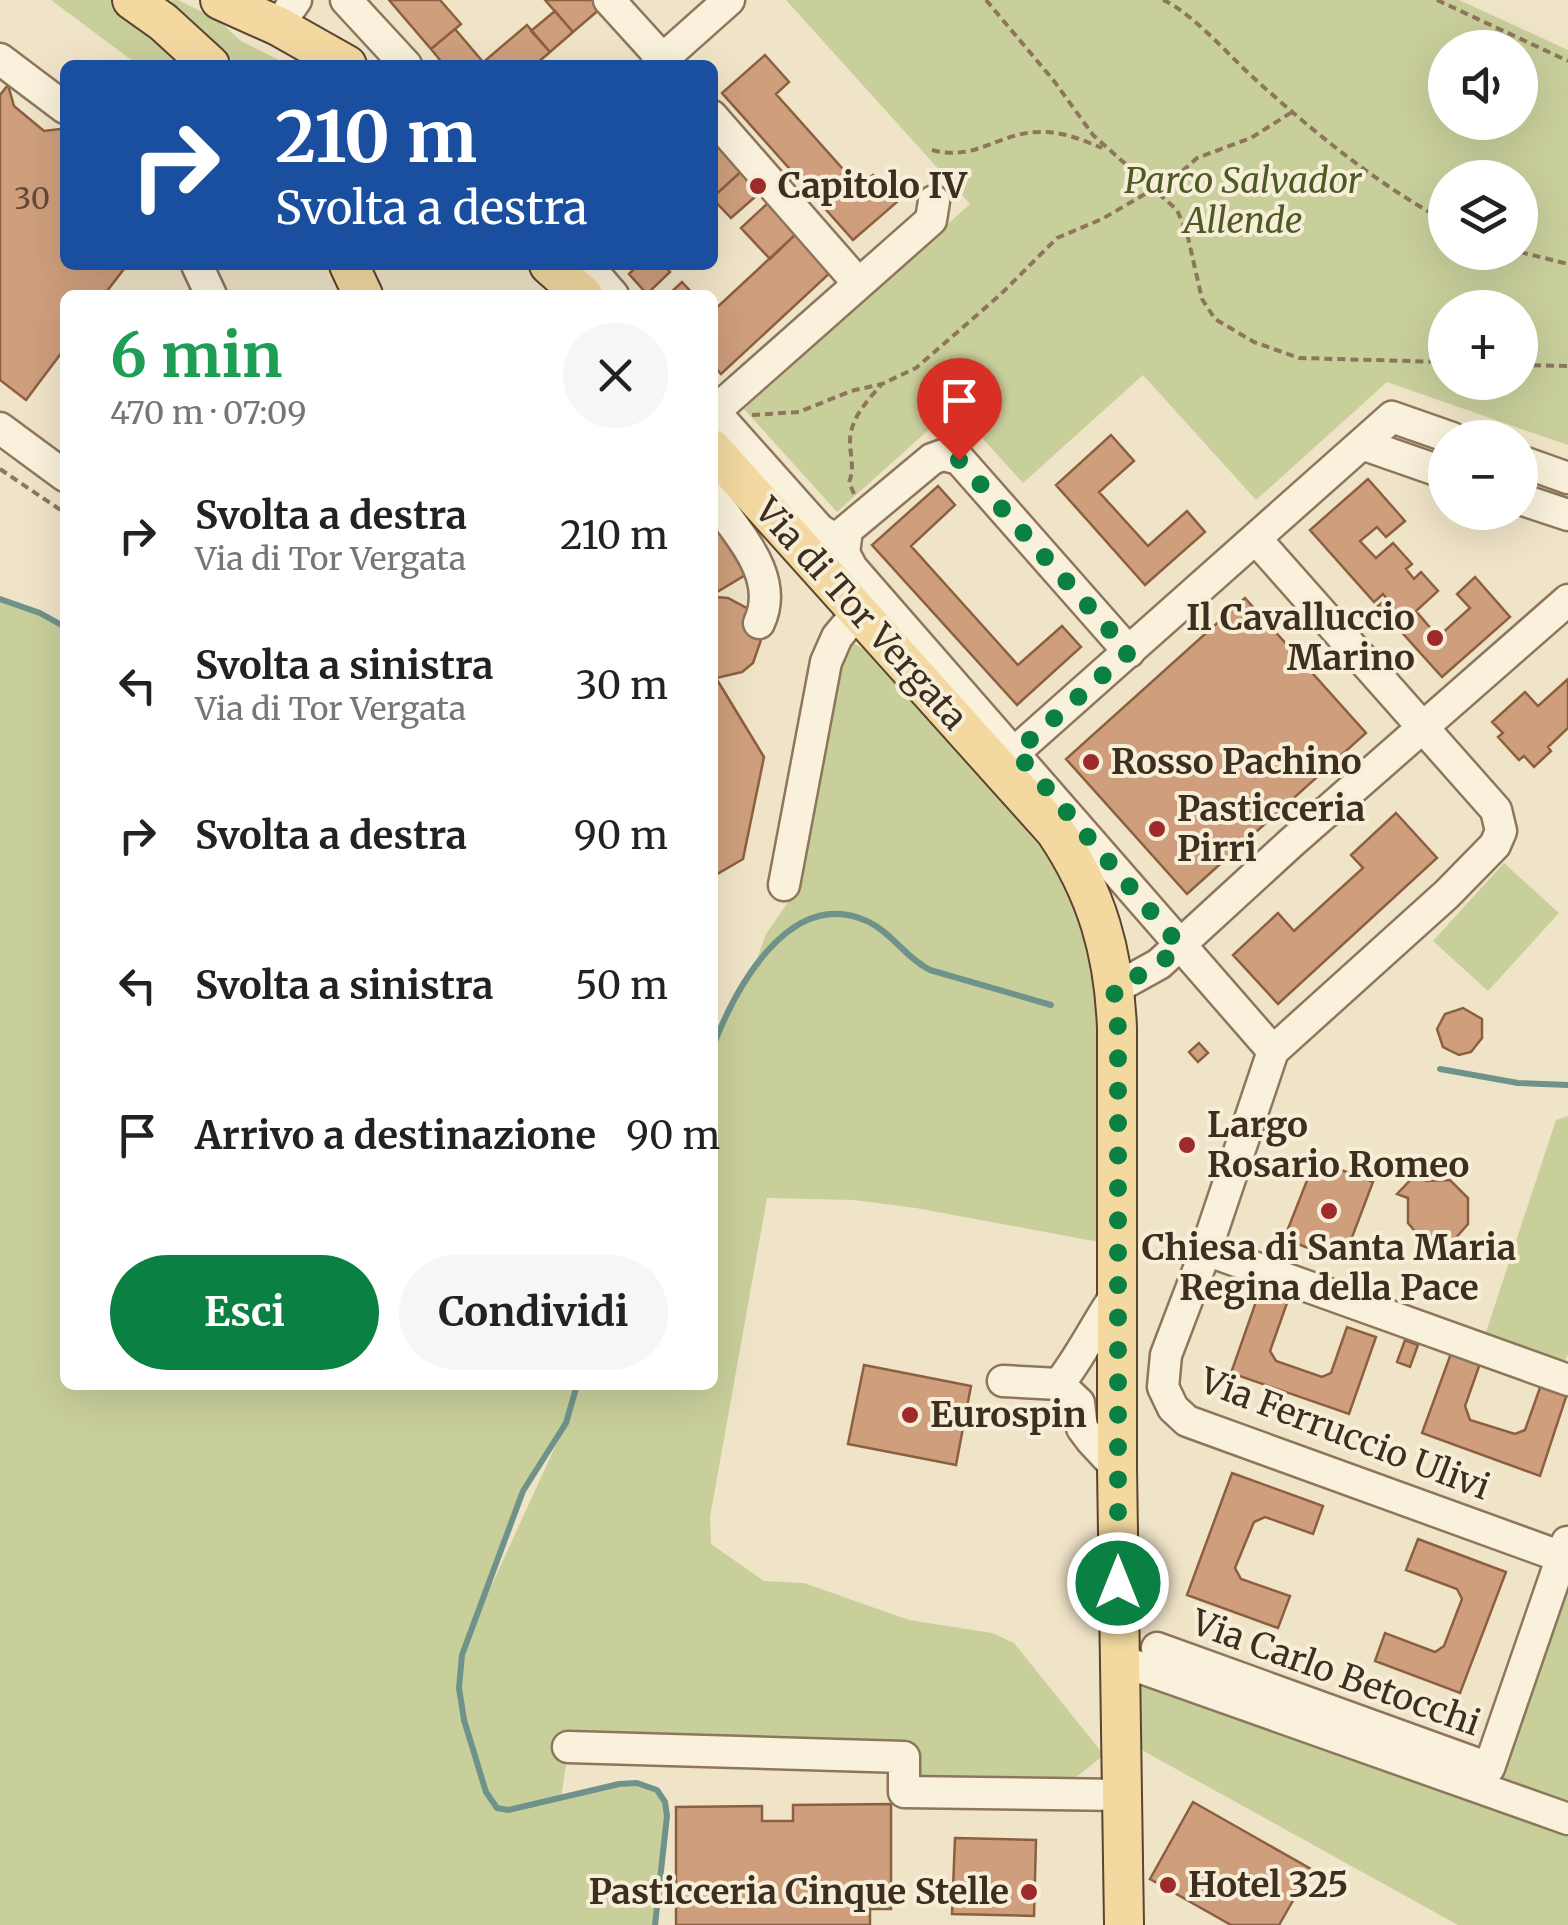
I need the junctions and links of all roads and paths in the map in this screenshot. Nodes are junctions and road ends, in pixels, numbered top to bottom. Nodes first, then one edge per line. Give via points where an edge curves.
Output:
1 (132, 0) edge
2 (346, 0) edge
3 (609, 0) edge
4 (730, 0) edge
5 (986, 0) edge
6 (1163, 0) edge
7 (1437, 0) edge
8 (226, 1) edge
9 (287, 13) edge
10 (0, 59) edge
11 (205, 60) edge
12 (339, 60) edge
13 (401, 60) edge
14 (659, 60) edge
15 (665, 60) edge
16 (1568, 62) edge
17 (60, 104) edge
18 (1292, 112) junction
19 (718, 123) edge
20 (932, 150) dead end
21 (1106, 150) junction
22 (1154, 188) junction
23 (934, 201) dead end
24 (1428, 212) edge
25 (1538, 256) edge
26 (1568, 264) edge
27 (568, 279) edge
28 (858, 284) junction
29 (599, 290) edge
30 (1428, 362) edge
31 (1538, 365) edge
32 (1568, 366) edge
33 (882, 384) junction
34 (718, 424) edge
35 (0, 428) edge
36 (1428, 430) edge
37 (1362, 444) junction
38 (0, 454) edge
39 (1428, 467) edge
40 (1538, 467) edge
41 (0, 469) edge
42 (60, 472) edge
43 (1568, 478) edge
44 (60, 496) edge
45 (718, 505) edge
46 (1538, 505) edge
47 (60, 510) edge
48 (1568, 516) edge
49 (831, 529) junction
50 (1256, 539) junction
51 (1568, 600) edge
52 (857, 612) junction
53 (759, 623) dead end
54 (1129, 652) junction
55 (1424, 728) junction
56 (1016, 752) junction
57 (784, 885) dead end
58 (1180, 946) junction
59 (1114, 989) junction
60 (1273, 1051) junction
61 (1206, 1250) junction
62 (1116, 1295) junction
63 (1568, 1380) edge
64 (1003, 1381) dead end
65 (1059, 1384) junction
66 (1117, 1468) junction
67 (1565, 1549) edge
68 (1157, 1648) dead end
69 (1119, 1660) junction
70 (568, 1747) dead end
71 (1122, 1796) junction
72 (1568, 1818) edge
73 (1124, 1925) edge

1 - 11 main road
2 - 13 street
3 - 14 street
4 - 15 street
5 - 21 path
6 - 18 path
7 - 16 path
8 - 9 main road
9 - 12 main road
10 - 17 street
18 - 22 path via 1251,138 1197,158
18 - 24 path
19 - 28 street
20 - 21 path via 966,154 1040,132
21 - 22 path
22 - 30 path via 1177,210 1214,319 1299,358
22 - 33 path via 1057,238 930,357
23 - 28 street via 930,220
25 - 26 path
27 - 29 street
28 - 34 street
31 - 32 path
33 - 34 path via 790,415
33 - 49 path via 859,412 849,439 853,473
34 - 49 main road, Via di Tor Vergata
35 - 42 street
36 - 37 street via 1392,417
37 - 39 street
37 - 50 street
38 - 44 street
40 - 43 street
41 - 47 path
45 - 53 street via 765,579 766,610
46 - 48 street
49 - 52 main road, Via di Tor Vergata
49 - 54 street via 932,459 959,460
49 - 56 street, Via di Tor Vergata via 852,568
50 - 54 street
50 - 55 street
51 - 55 street
52 - 57 street via 826,662
52 - 59 main road, Via di Tor Vergata via 1074,859 1099,916
54 - 56 street
55 - 58 street
55 - 60 street via 1496,810 1500,836 1448,894
56 - 58 street, Via di Tor Vergata
58 - 59 street
58 - 60 street, Via di Tor Vergata
59 - 62 main road, Via di Tor Vergata
60 - 61 street, Via Ferruccio Ulivi
61 - 63 street
61 - 67 street, Via Ferruccio Ulivi via 1166,1355 1164,1387 1187,1422
62 - 65 street
62 - 66 main road, Via di Tor Vergata
64 - 65 street
65 - 66 street via 1079,1403 1090,1440
66 - 69 main road, Via di Tor Vergata
67 - 68 street, Via Carlo Betocchi via 1489,1768
69 - 71 main road, Via di Tor Vergata
69 - 72 street
70 - 71 street via 904,1757 904,1792
71 - 73 main road, Via di Tor Vergata

